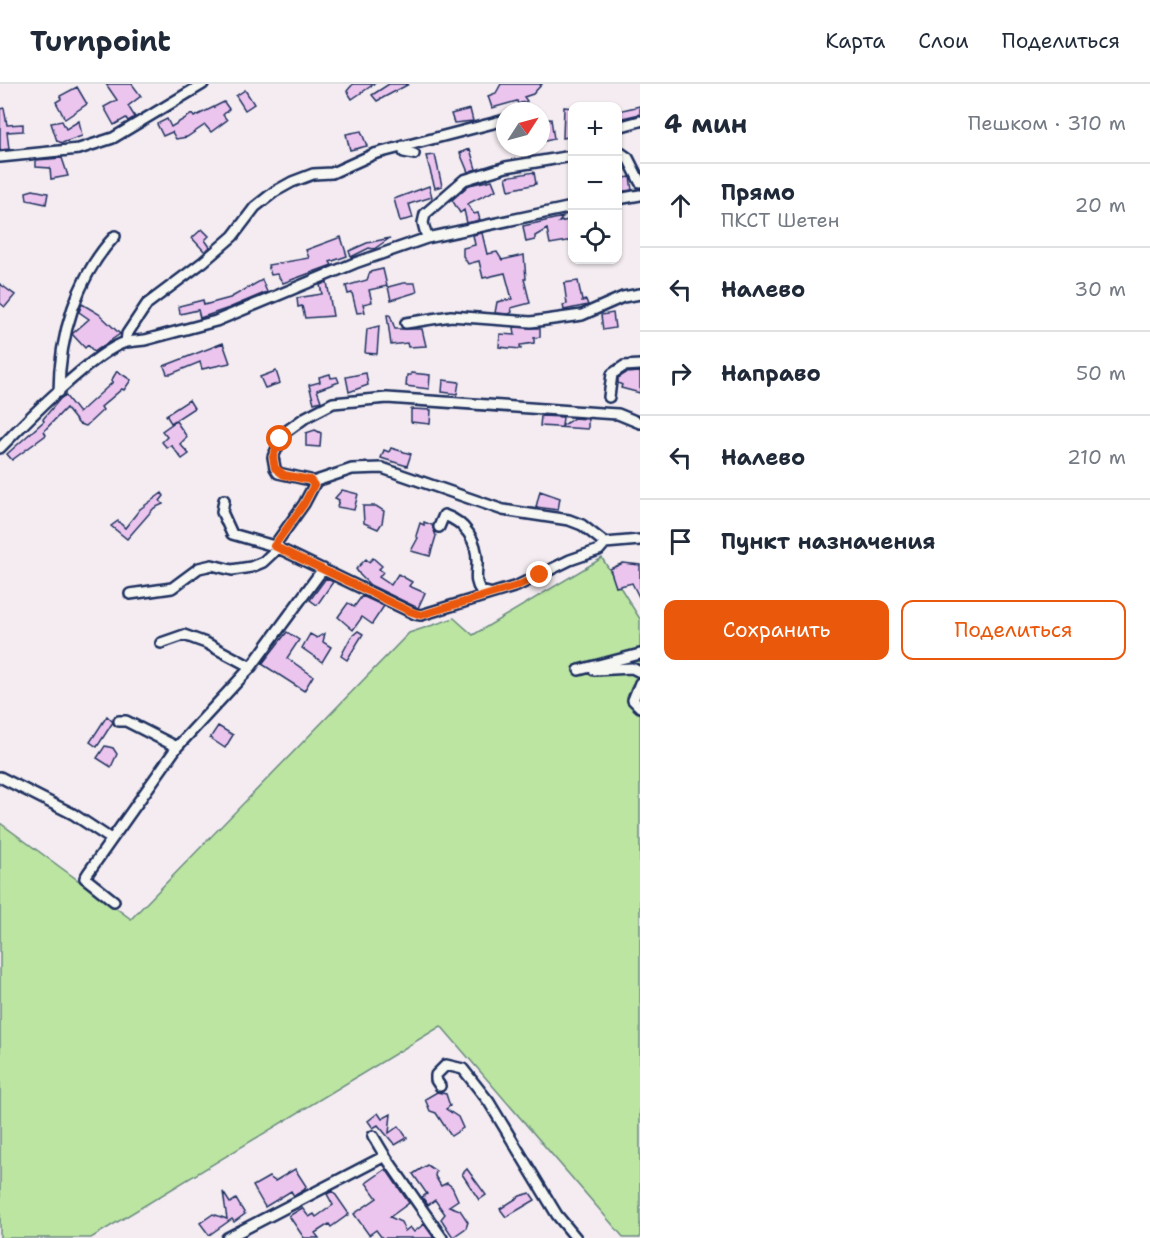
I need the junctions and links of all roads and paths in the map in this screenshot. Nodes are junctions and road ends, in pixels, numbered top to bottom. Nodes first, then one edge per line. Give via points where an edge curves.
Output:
1 (203, 84) edge
2 (640, 121) edge
3 (496, 122) edge
4 (622, 126) edge
5 (403, 146) junction
6 (414, 154) dead end
7 (622, 154) edge
8 (0, 157) edge
9 (568, 157) edge
10 (640, 182) edge
11 (640, 195) edge
12 (622, 198) edge
13 (568, 208) edge
14 (115, 236) dead end
15 (427, 238) junction
16 (640, 294) edge
17 (406, 323) dead end
18 (126, 342) junction
19 (640, 365) edge
20 (59, 392) junction
21 (609, 397) dead end
22 (640, 423) edge
23 (0, 448) edge
24 (313, 482) junction
25 (224, 500) dead end
26 (439, 527) dead end
27 (640, 540) edge
28 (605, 543) junction
29 (277, 547) junction
30 (323, 569) junction
31 (489, 593) junction
32 (130, 594) dead end
33 (161, 643) dead end
34 (640, 654) edge
35 (251, 667) junction
36 (640, 672) edge
37 (640, 683) edge
38 (640, 707) edge
39 (119, 721) dead end
40 (177, 747) junction
41 (0, 777) edge
42 (111, 839) junction
43 (114, 902) dead end
44 (440, 1086) dead end
45 (373, 1136) dead end
46 (384, 1156) junction
47 (227, 1238) edge
48 (442, 1238) edge
49 (576, 1238) edge

1 - 8 street via 113,138 79,148
2 - 4 street
3 - 5 street
5 - 6 street via 404,152
5 - 18 street via 348,163 332,173 313,174 274,192 255,207 233,236 147,304
7 - 10 street
9 - 15 street via 506,167 464,180 425,214
11 - 12 street
13 - 15 street
14 - 20 street via 98,254 76,303 61,353
15 - 18 street via 355,263 216,321
16 - 17 street via 582,315 531,322 451,316
18 - 20 street via 104,353
19 - 21 street via 624,366 612,374
20 - 23 street
22 - 24 street via 601,412 387,398 333,403 291,427 280,439 273,457 275,468 284,475
24 - 28 street via 352,469 382,468 503,510 568,520 582,525
24 - 29 street
25 - 29 street via 222,512 232,534
26 - 31 street via 444,515 462,524 477,554 476,584
27 - 28 street
28 - 31 street via 598,550 517,586
29 - 30 street
29 - 32 street via 263,562 251,567 232,570 212,565 199,568 172,588
30 - 31 street via 421,615
30 - 35 street
33 - 35 street via 184,635
34 - 36 street via 581,670 632,668
35 - 40 street
37 - 38 street via 633,700
39 - 40 street
40 - 42 street
41 - 42 street via 73,814
42 - 43 street via 85,878
44 - 49 street via 436,1080 440,1069 446,1065 463,1069 489,1102 557,1215
45 - 46 street
46 - 47 street
46 - 48 street

